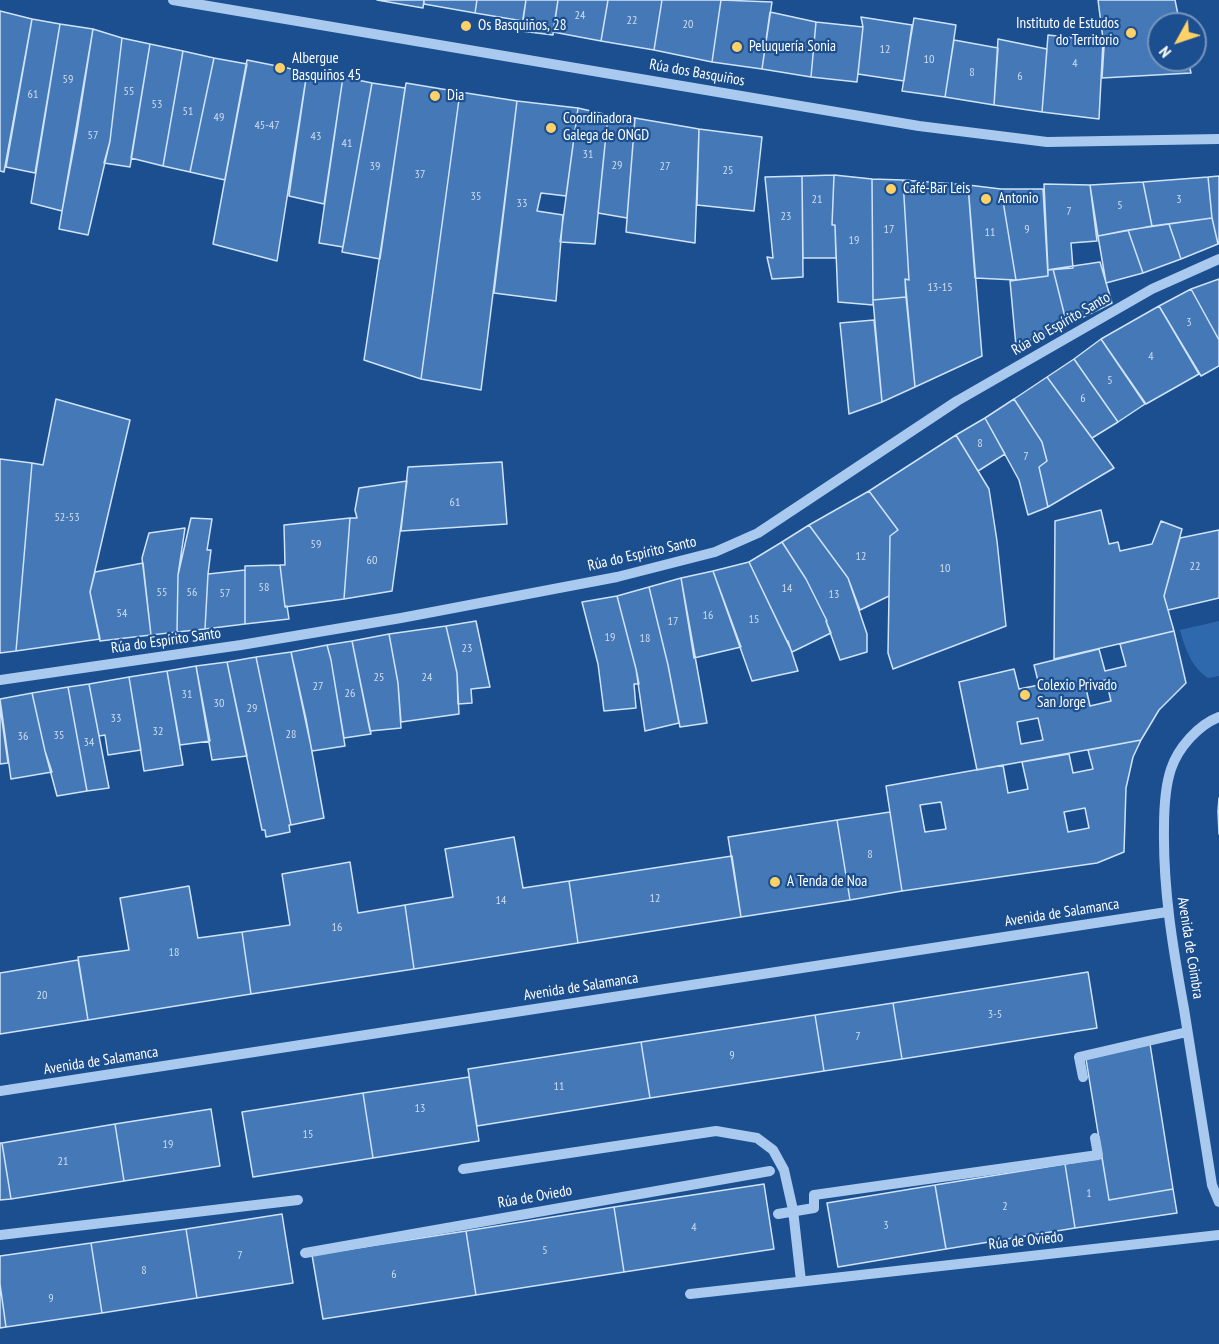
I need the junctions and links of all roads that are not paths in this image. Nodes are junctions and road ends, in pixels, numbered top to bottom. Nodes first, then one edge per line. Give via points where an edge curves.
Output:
1 (173, 0) edge
2 (1219, 139) edge
3 (1219, 259) edge
4 (0, 680) edge
5 (1219, 717) edge
6 (1167, 912) junction
7 (1187, 1032) junction
8 (1083, 1077) dead end
9 (0, 1091) edge
10 (1095, 1138) dead end
11 (463, 1169) dead end
12 (770, 1171) dead end
13 (298, 1200) dead end
14 (1219, 1202) edge
15 (793, 1210) junction
16 (778, 1214) dead end
17 (1219, 1234) edge
18 (0, 1235) edge
19 (305, 1253) dead end
20 (801, 1281) junction
21 (690, 1294) dead end

1 - 2 street, Rúa dos Basquiños via 919,126 1047,142
3 - 4 street, Rúa do Espírito Santo via 1152,288 957,402 758,533 715,552 617,577 413,616
5 - 6 street, Avenida de Coimbra via 1196,732 1171,769 1164,806
6 - 7 street, Avenida de Coimbra
6 - 9 street, Avenida de Salamanca
7 - 8 street via 1079,1057
7 - 14 street, Avenida de Coimbra via 1212,1185
10 - 15 street via 1098,1155 814,1195 814,1208
11 - 15 street via 716,1131 757,1138 773,1150 784,1170
12 - 19 street, Rúa de Oviedo
13 - 18 street
15 - 16 street
15 - 20 street
17 - 20 street, Rúa de Oviedo
20 - 21 street, Rúa de Oviedo

